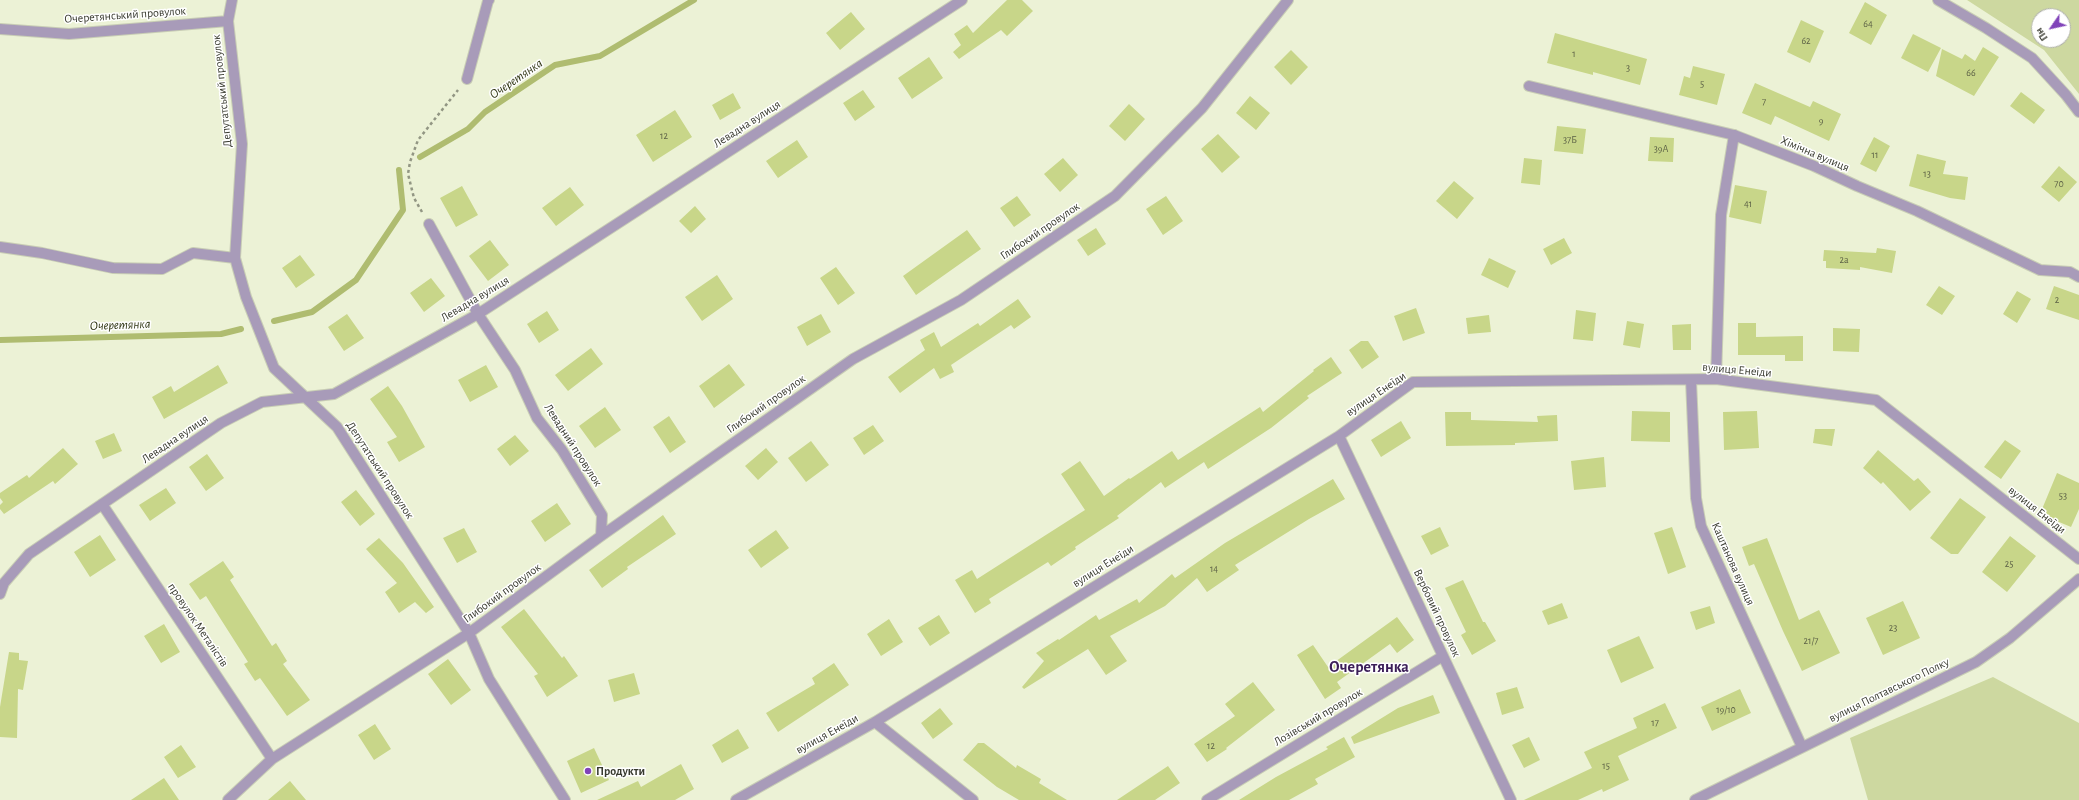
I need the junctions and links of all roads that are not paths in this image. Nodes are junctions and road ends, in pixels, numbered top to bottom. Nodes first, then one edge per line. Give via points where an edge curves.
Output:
1 (232, 0) edge
2 (488, 0) edge
3 (962, 0) edge
4 (1288, 0) edge
5 (1938, 0) edge
6 (228, 21) junction
7 (0, 29) edge
8 (467, 79) road end
9 (1529, 86) dead end
10 (2079, 112) edge
11 (1734, 135) junction
12 (430, 224) road end
13 (0, 247) edge
14 (236, 258) junction
15 (2079, 277) edge
16 (478, 314) junction
17 (1716, 379) junction
18 (1691, 380) junction
19 (306, 397) junction
20 (1339, 436) junction
21 (102, 504) junction
22 (601, 536) junction
23 (2079, 559) edge
24 (2079, 579) edge
25 (0, 594) edge
26 (469, 633) junction
27 (1443, 656) junction
28 (875, 722) junction
29 (1802, 747) junction
30 (272, 759) junction
31 (228, 800) edge
32 (565, 800) edge
33 (736, 800) edge
34 (973, 800) edge
35 (1207, 800) edge
36 (1511, 800) edge
37 (1695, 800) edge

1 - 6 street, Депутатський провулок
2 - 8 street
3 - 16 street, Левадна вулиця
4 - 22 street, Глибокий провулок via 1202,108 1115,196 961,300 853,359
5 - 10 street via 2032,58
6 - 7 street, Очеретянський провулок via 69,34
6 - 14 street, Депутатський провулок via 242,144
9 - 11 street, Хімічна вулиця
11 - 15 street, Хімічна вулиця via 1917,210 2040,270 2070,272
11 - 17 street via 1721,215
12 - 16 street, Левадний провулок
13 - 14 street via 113,268 162,269 193,253
14 - 19 street, Депутатський провулок via 246,297 274,368
16 - 19 street, Левадна вулиця via 334,394
16 - 22 street, Левадний провулок via 515,370 537,418 562,450 602,515
17 - 18 street, вулиця Енеїди
17 - 23 street, вулиця Енеїди via 1876,400
18 - 20 street, вулиця Енеїди via 1412,382
18 - 29 street, Каштанова вулиця via 1696,498 1701,526
19 - 21 street, Левадна вулиця via 262,402 221,423
19 - 26 street, Депутатський провулок via 337,427
20 - 27 street, Вербовий провулок
20 - 28 street, вулиця Енеїди
21 - 25 street, Левадна вулиця via 29,554 4,584
21 - 30 street, провулок Металістів
22 - 26 street, Глибокий провулок
24 - 29 street, вулиця Полтавського Полку via 2010,638 1976,662
26 - 30 street, Глибокий провулок
26 - 32 street, Депутатський провулок via 489,680
27 - 35 street, Лозівський провулок
27 - 36 street, Вербовий провулок
28 - 33 street, вулиця Енеїди
28 - 34 street
29 - 37 street, вулиця Полтавського Полку
30 - 31 street, Глибокий провулок

